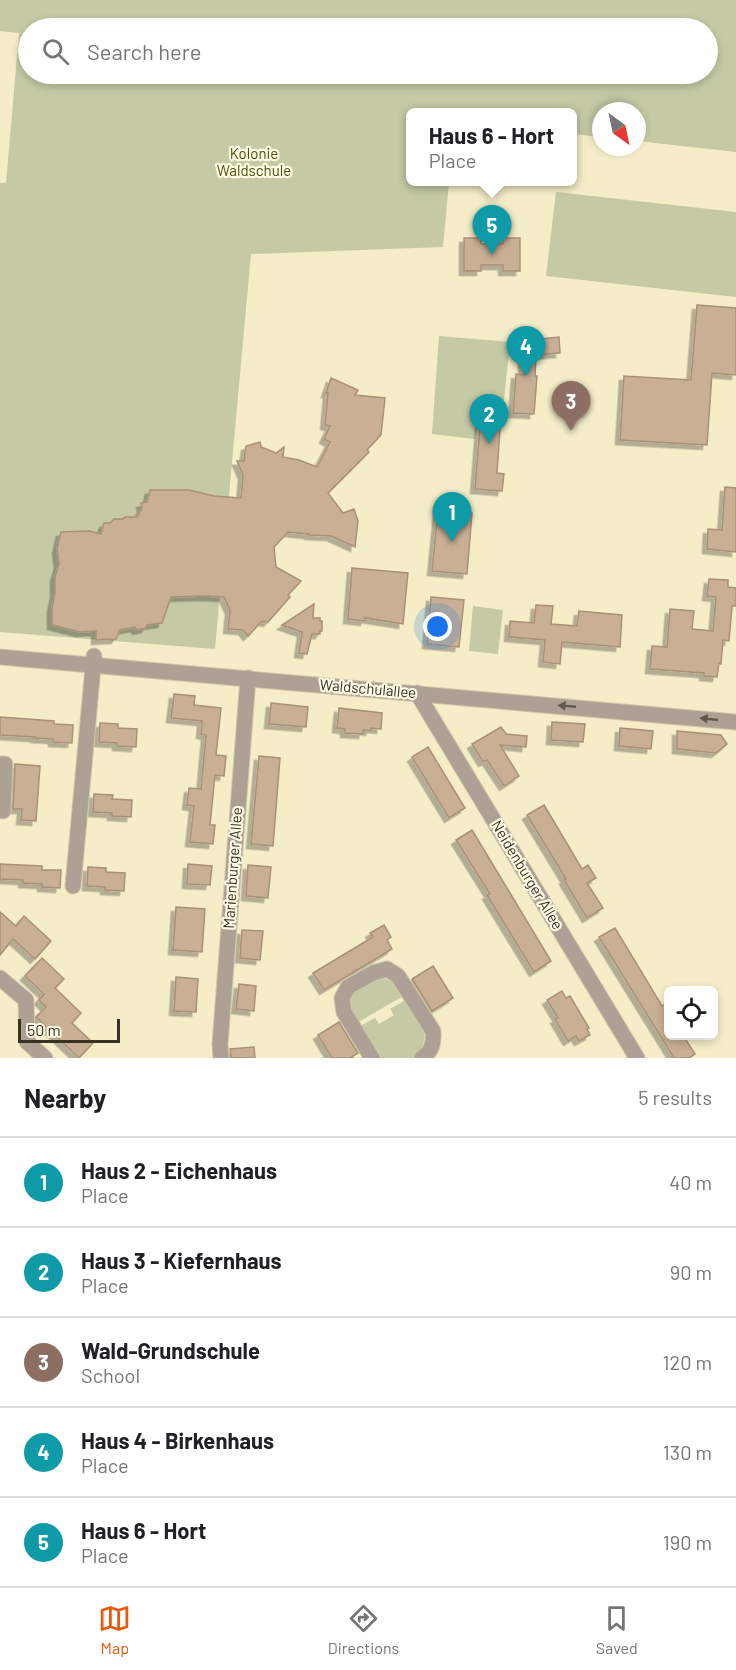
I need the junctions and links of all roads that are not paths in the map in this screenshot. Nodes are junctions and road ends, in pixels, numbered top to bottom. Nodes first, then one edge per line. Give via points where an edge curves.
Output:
1 (0, 657) edge
2 (93, 660) junction
3 (248, 678) junction
4 (417, 693) junction
5 (736, 722) edge
6 (0, 764) edge
7 (3, 811) dead end
8 (72, 886) dead end
9 (0, 978) edge
10 (45, 1058) edge
11 (221, 1058) edge
12 (372, 1058) edge
13 (422, 1058) edge
14 (637, 1058) edge

1 - 2 street, Waldschulallee
2 - 3 street, Waldschulallee
2 - 8 street
3 - 4 street, Waldschulallee
3 - 11 street, Marienburger Allee
5 -> 4 street, Waldschulallee via 638,706
4 - 14 street, Neidenburger Allee
6 - 7 street via 5,764
9 - 10 street via 26,1000 27,1041
12 - 13 street via 344,1012 342,998 348,987 387,969 398,976 432,1031 434,1042

